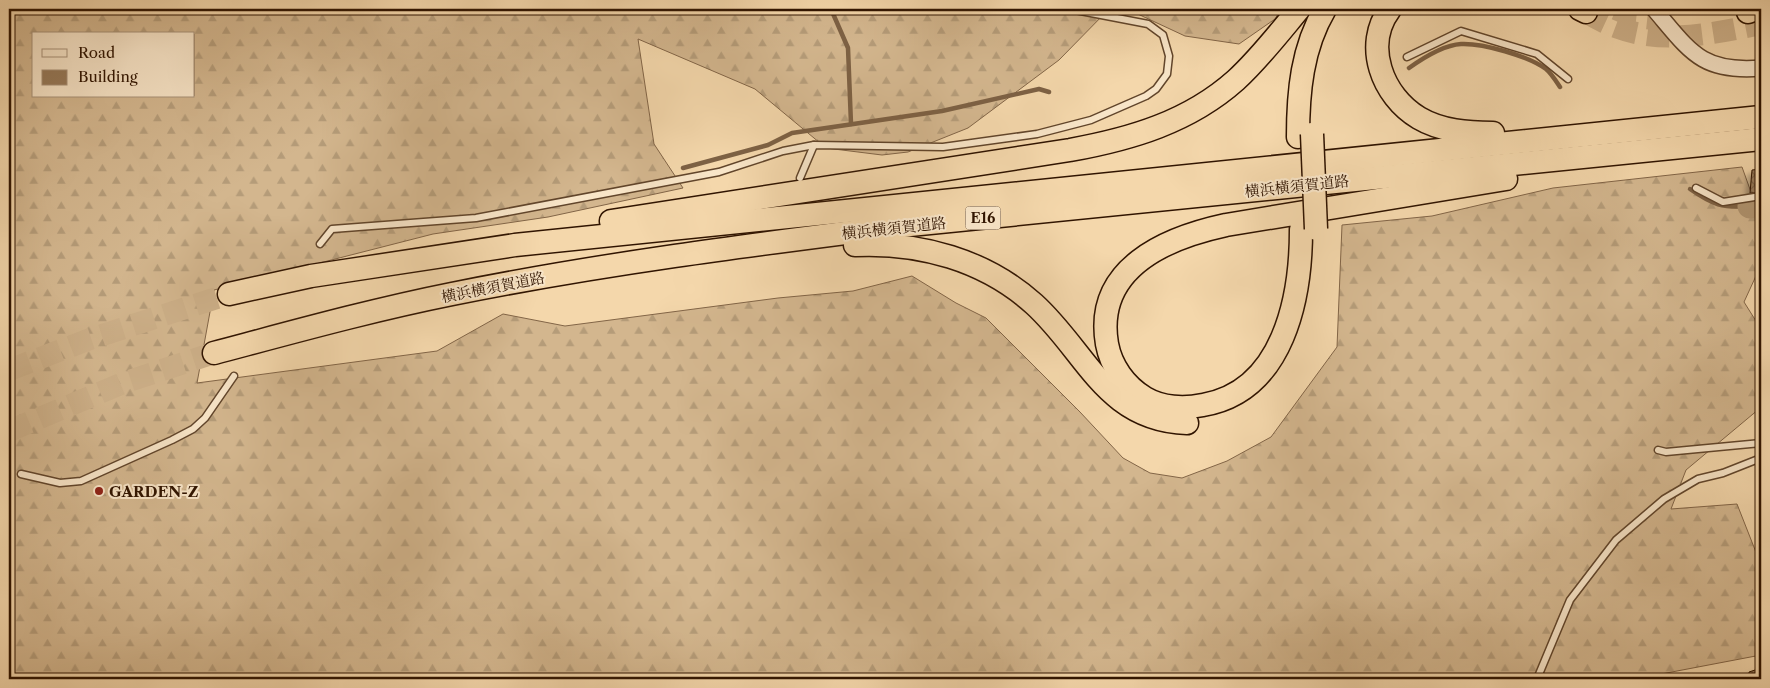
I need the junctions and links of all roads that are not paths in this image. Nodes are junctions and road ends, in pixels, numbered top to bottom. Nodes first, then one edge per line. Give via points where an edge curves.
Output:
1 (1070, 9) edge
2 (1299, 9) edge
3 (1325, 9) edge
4 (1342, 9) edge
5 (1390, 9) edge
6 (1654, 9) edge
7 (1407, 57) dead end
8 (1761, 68) edge
9 (1568, 79) dead end
10 (1761, 116) edge
11 (1305, 136) junction
12 (1761, 139) edge
13 (1712, 144) junction
14 (814, 145) junction
15 (800, 178) dead end
16 (1696, 188) dead end
17 (1761, 196) edge
18 (1308, 229) junction
19 (320, 244) dead end
20 (394, 262) junction
21 (486, 287) junction
22 (229, 294) tunnel mouth
23 (214, 353) tunnel mouth
24 (234, 376) dead end
25 (1761, 443) edge
26 (1658, 450) dead end
27 (1761, 458) edge
28 (21, 474) dead end
29 (1537, 679) edge

1 - 14 lane via 1148,24 1163,35 1169,56 1167,74 1156,89 1091,120 1038,134 943,147
2 - 20 highway via 1248,68 1222,92 1166,124 1121,140 670,211
3 - 11 highway via 1311,36 1299,97
4 - 11 highway via 1332,25 1320,60
5 - 10 highway via 1380,26 1379,66 1389,90 1407,110 1435,125 1468,133 1516,134
6 - 8 street via 1701,59 1730,68
7 - 9 lane via 1461,31 1537,54
10 - 20 highway, 横浜横須賀道路 / E16 via 639,232
11 - 18 highway, bridge
12 - 13 highway, 横浜横須賀道路 / E16
13 - 18 highway via 1275,216 1186,234 1146,256 1125,276 1113,295 1105,322 1114,366 1129,385 1151,401 1179,408 1213,404 1249,384 1272,356 1288,325
13 - 21 highway, 横浜横須賀道路 / E16 via 900,226 590,269
14 - 15 lane
14 - 19 lane via 783,150 719,172 476,218 332,229
16 - 17 lane via 1723,202
18 - 21 highway via 1316,254 1310,300 1289,357 1264,389 1246,404 1207,420 1188,423 1155,419 1128,407 1096,376 1036,306 1007,283 968,263 905,246 842,246
20 - 22 highway, 横浜横須賀道路 / E16
21 - 23 highway, 横浜横須賀道路 / E16 via 362,314
24 - 28 lane via 206,418 194,429 172,440 81,481 60,483
25 - 26 lane via 1666,452
27 - 29 lane via 1723,474 1698,479 1664,499 1616,540 1570,600

